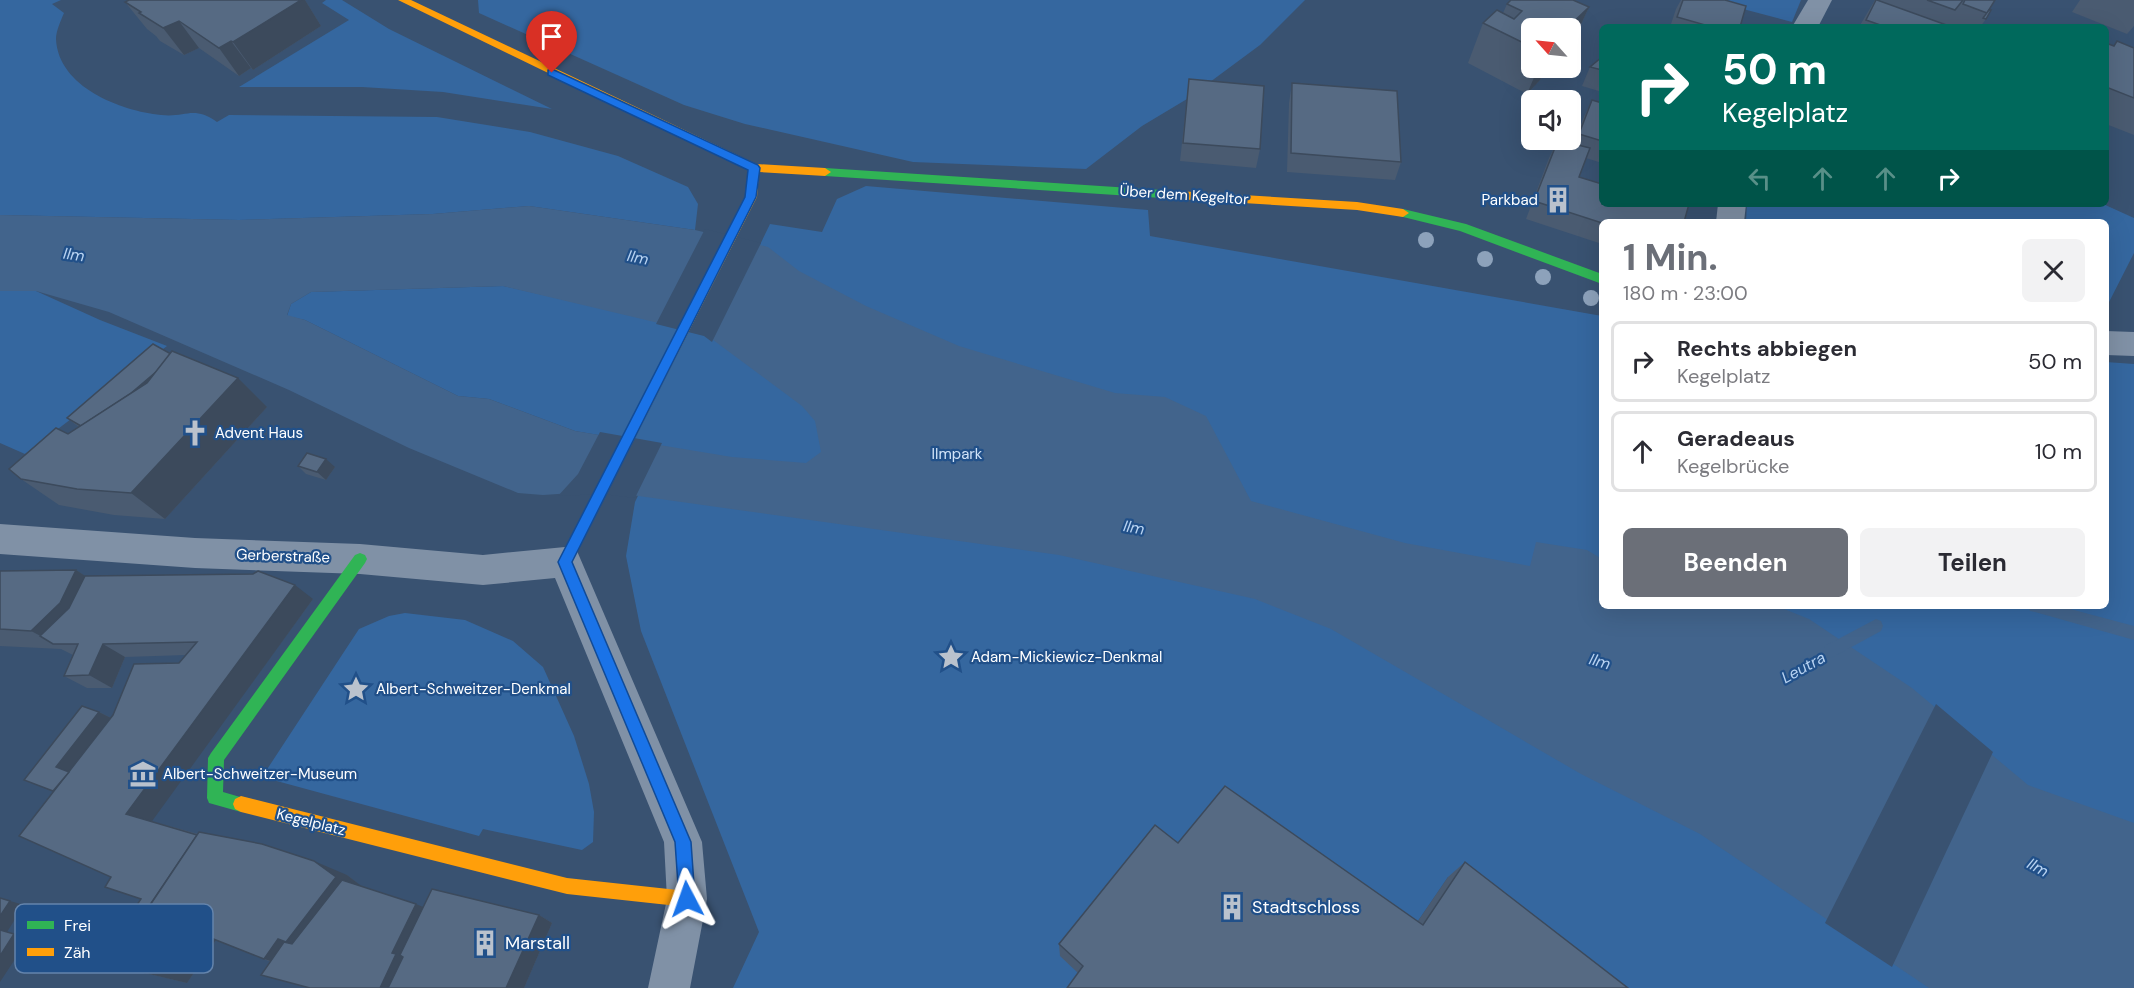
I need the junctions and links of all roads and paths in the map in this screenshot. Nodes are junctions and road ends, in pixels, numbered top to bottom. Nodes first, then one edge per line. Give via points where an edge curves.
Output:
1 (402, 0) edge
2 (1820, 0) edge
3 (1807, 24) edge
4 (754, 168) junction
5 (1599, 278) edge
6 (2109, 343) edge
7 (2134, 344) edge
8 (0, 539) edge
9 (360, 559) junction
10 (565, 562) junction
11 (687, 899) junction
12 (669, 988) edge

1 - 4 street, Über dem Kegeltor
2 - 3 street
4 - 5 street, Über dem Kegeltor via 1357,206 1462,227
4 - 10 street via 751,197
6 - 7 street
8 - 9 street, Gerberstraße via 195,553
9 - 10 street, Gerberstraße via 483,570
9 - 11 street, Kegelplatz via 216,758 215,798 567,886
10 - 11 street via 683,842
11 - 12 street

